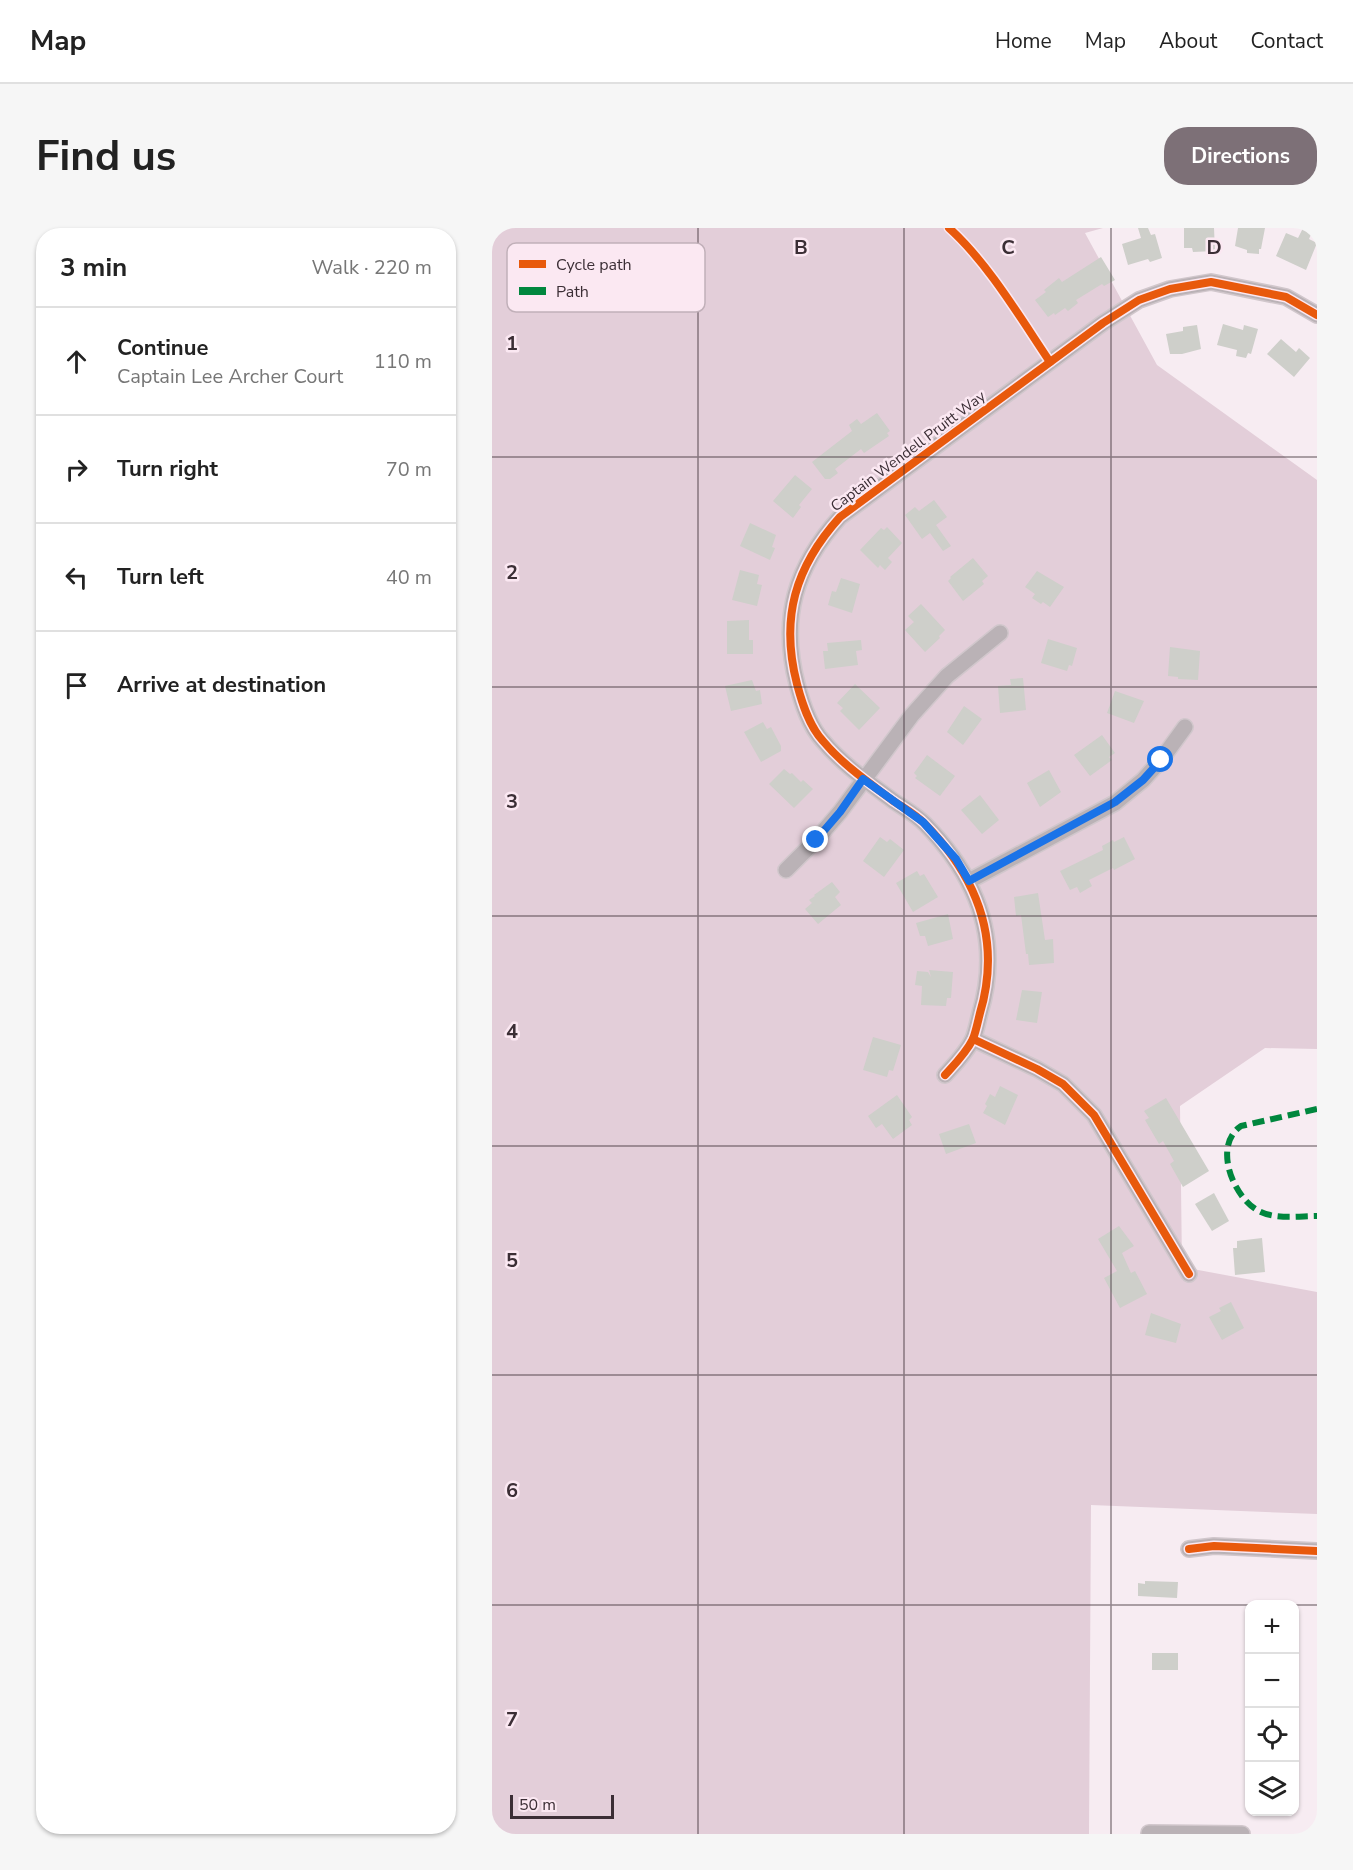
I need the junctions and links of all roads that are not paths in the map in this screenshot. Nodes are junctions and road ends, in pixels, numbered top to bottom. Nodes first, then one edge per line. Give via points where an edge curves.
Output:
1 (1317, 315) edge
2 (1000, 633) dead end
3 (1185, 727) dead end
4 (863, 779) junction
5 (786, 870) dead end
6 (969, 881) junction
7 (973, 1039) junction
8 (945, 1075) dead end
9 (1189, 1274) dead end
10 (1188, 1549) dead end
11 (1317, 1551) edge
12 (1149, 1833) edge
13 (1242, 1834) edge

1 - 4 street, Captain Wendell Pruitt Way via 1286,297 1210,282 1170,289 1139,300 840,517 805,565 789,627 802,704 821,740
2 - 4 street via 947,676
3 - 6 street via 1143,780 1115,802
4 - 5 street via 828,826
4 - 6 street, Captain Wendell Pruitt Way via 923,822 956,859
6 - 7 street, Captain Wendell Pruitt Way via 983,918 989,957 986,995
7 - 8 street, Captain Wendell Pruitt Way
7 - 9 street via 1063,1084 1094,1115
10 - 11 street via 1214,1546
12 - 13 street

